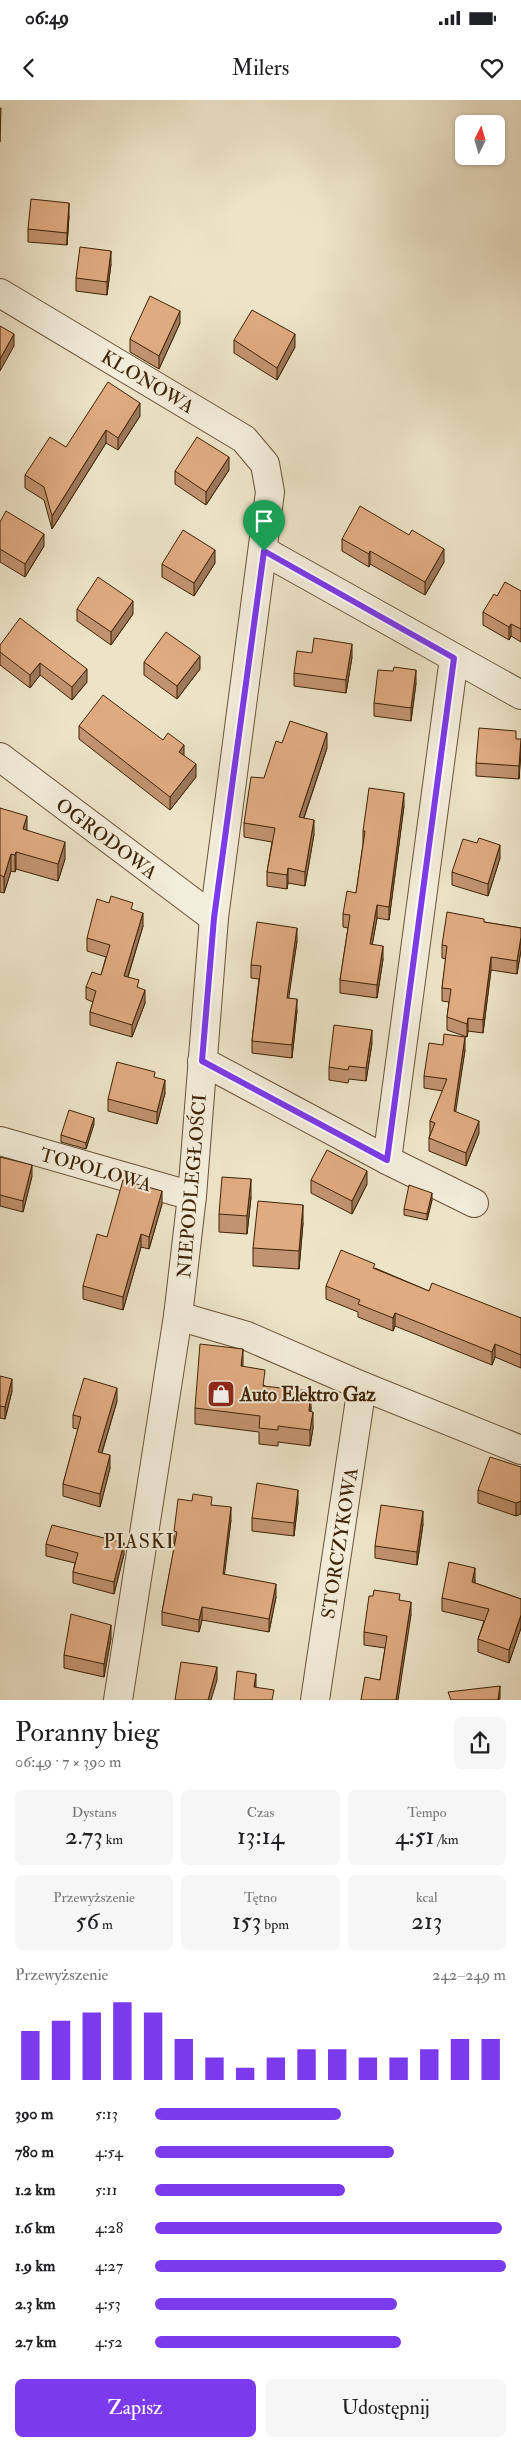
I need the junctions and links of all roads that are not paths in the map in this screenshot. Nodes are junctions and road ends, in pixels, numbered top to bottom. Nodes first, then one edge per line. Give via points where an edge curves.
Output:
1 (0, 292) edge
2 (270, 492) joint
3 (264, 551) junction
4 (454, 658) junction
5 (521, 696) edge
6 (0, 757) edge
7 (214, 918) junction
8 (202, 1061) junction
9 (0, 1142) edge
10 (387, 1160) junction
11 (192, 1196) junction
12 (474, 1203) dead end
13 (178, 1316) junction
14 (362, 1386) junction
15 (521, 1450) edge
16 (118, 1700) edge
17 (315, 1700) edge

1 - 2 street, KLONOWA via 244,439 265,464
2 - 3 street, NIEPODLEGŁOŚCI
3 - 4 street
3 - 7 street, NIEPODLEGŁOŚCI
4 - 5 street
4 - 10 street
6 - 7 street, OGRODOWA
7 - 8 street, NIEPODLEGŁOŚCI
8 - 10 street
8 - 11 street, NIEPODLEGŁOŚCI
9 - 11 street, TOPOLOWA
10 - 12 street
11 - 13 street, NIEPODLEGŁOŚCI
13 - 14 street via 247,1336
13 - 16 street, NIEPODLEGŁOŚCI
14 - 15 street
14 - 17 street, STORCZYKOWA

